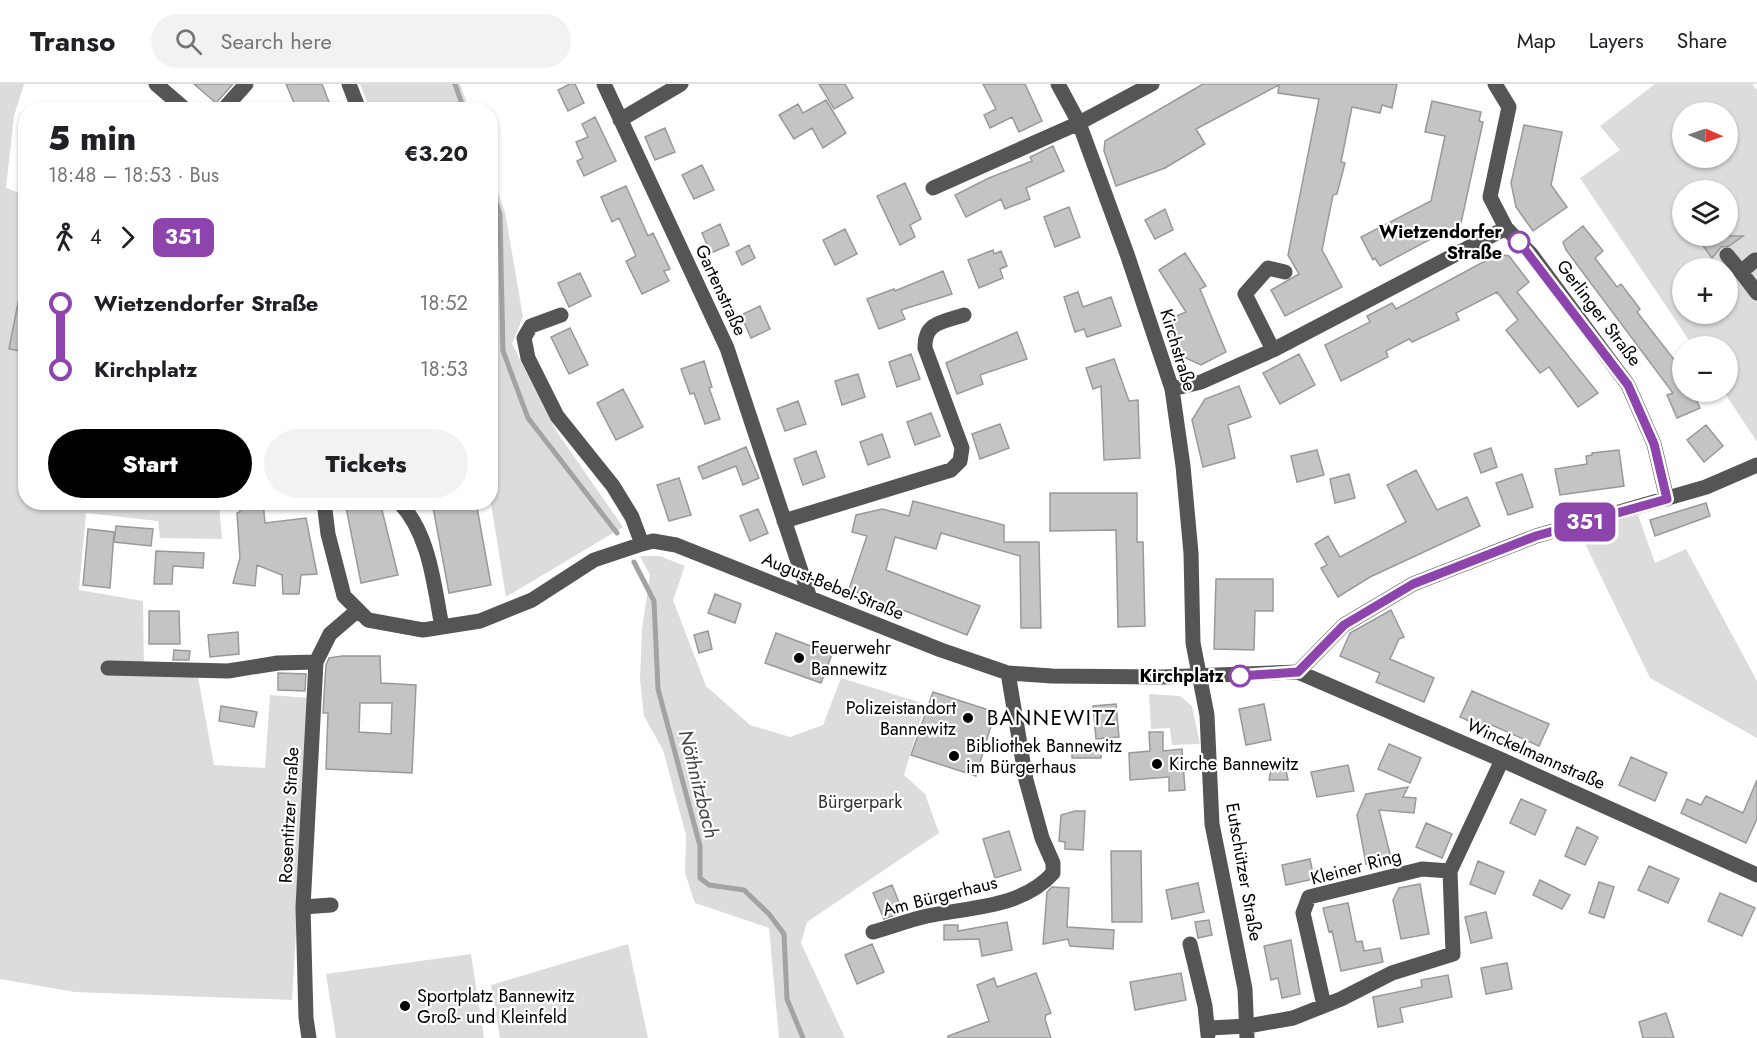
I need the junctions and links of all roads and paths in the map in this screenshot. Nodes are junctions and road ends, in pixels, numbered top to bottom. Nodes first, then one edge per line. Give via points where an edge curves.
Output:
1 (156, 84) edge
2 (246, 84) edge
3 (349, 84) edge
4 (604, 84) edge
5 (681, 84) edge
6 (1058, 84) edge
7 (1152, 84) edge
8 (1495, 84) edge
9 (177, 102) edge
10 (230, 102) edge
11 (356, 102) edge
12 (620, 120) junction
13 (1079, 123) junction
14 (933, 188) dead end
15 (1506, 228) junction
16 (1728, 255) dead end
17 (1755, 260) dead end
18 (1286, 272) dead end
19 (1741, 272) junction
20 (1757, 293) edge
21 (561, 315) dead end
22 (964, 315) dead end
23 (1273, 350) junction
24 (1172, 389) junction
25 (1757, 465) edge
26 (1667, 499) junction
27 (325, 510) edge
28 (406, 510) edge
29 (784, 521) junction
30 (642, 544) junction
31 (810, 598) junction
32 (358, 609) junction
33 (442, 627) junction
34 (316, 662) junction
35 (108, 668) dead end
36 (1298, 672) junction
37 (1008, 673) junction
38 (1202, 677) junction
39 (1502, 760) junction
40 (1450, 871) junction
41 (1757, 876) edge
42 (331, 905) dead end
43 (303, 907) junction
44 (873, 932) dead end
45 (1190, 944) dead end
46 (1324, 1005) junction
47 (1247, 1032) edge
48 (1208, 1033) edge
49 (309, 1038) edge

1 - 9 street
2 - 10 street
3 - 11 street
4 - 12 street, Gartenstraße
5 - 12 street
6 - 13 street, Kirchstraße
7 - 13 street
8 - 15 street, Gerlinger Straße via 1509,107 1490,197
12 - 29 street, Gartenstraße via 727,348
13 - 14 street
13 - 24 street, Kirchstraße
15 - 23 street
15 - 26 street, Gerlinger Straße via 1531,254 1628,385 1654,444
16 - 19 street
17 - 19 street
18 - 23 street via 1268,268 1245,294
19 - 20 street
21 - 30 street via 531,326 524,338 528,358 556,416 613,486 632,517
22 - 29 street via 932,326 924,336 962,448 960,461 951,470
23 - 24 street via 1201,382
24 - 38 street, Kirchstraße via 1191,554 1193,643
25 - 26 street
26 - 36 street via 1536,536 1413,584 1344,625
27 - 32 street, August-Bebel-Straße via 344,596
28 - 33 street via 425,551
29 - 31 street, Gartenstraße
30 - 31 street, August-Bebel-Straße via 653,541 676,545
30 - 33 street, August-Bebel-Straße via 594,560 522,604 480,621
31 - 37 street, August-Bebel-Straße
32 - 33 street, August-Bebel-Straße via 368,620 423,630
32 - 34 street, Rosentitzer Straße via 330,634
34 - 35 street via 228,671
34 - 43 street, Rosentitzer Straße
36 - 38 street
36 - 39 street, Winckelmannstraße
37 - 38 street
37 - 44 street, Am Bürgerhaus via 1026,780 1053,873 1044,883 993,905 925,916
38 - 47 street, Eutschützer Straße via 1208,716 1212,824 1243,978
39 - 40 street
39 - 41 street, Winckelmannstraße
40 - 46 street via 1453,954 1392,973
40 - 46 street, Kleiner Ring via 1422,869 1309,897 1303,913
42 - 43 street
43 - 49 street, Rosentitzer Straße
45 - 48 street
46 - 47 street
47 - 48 street

